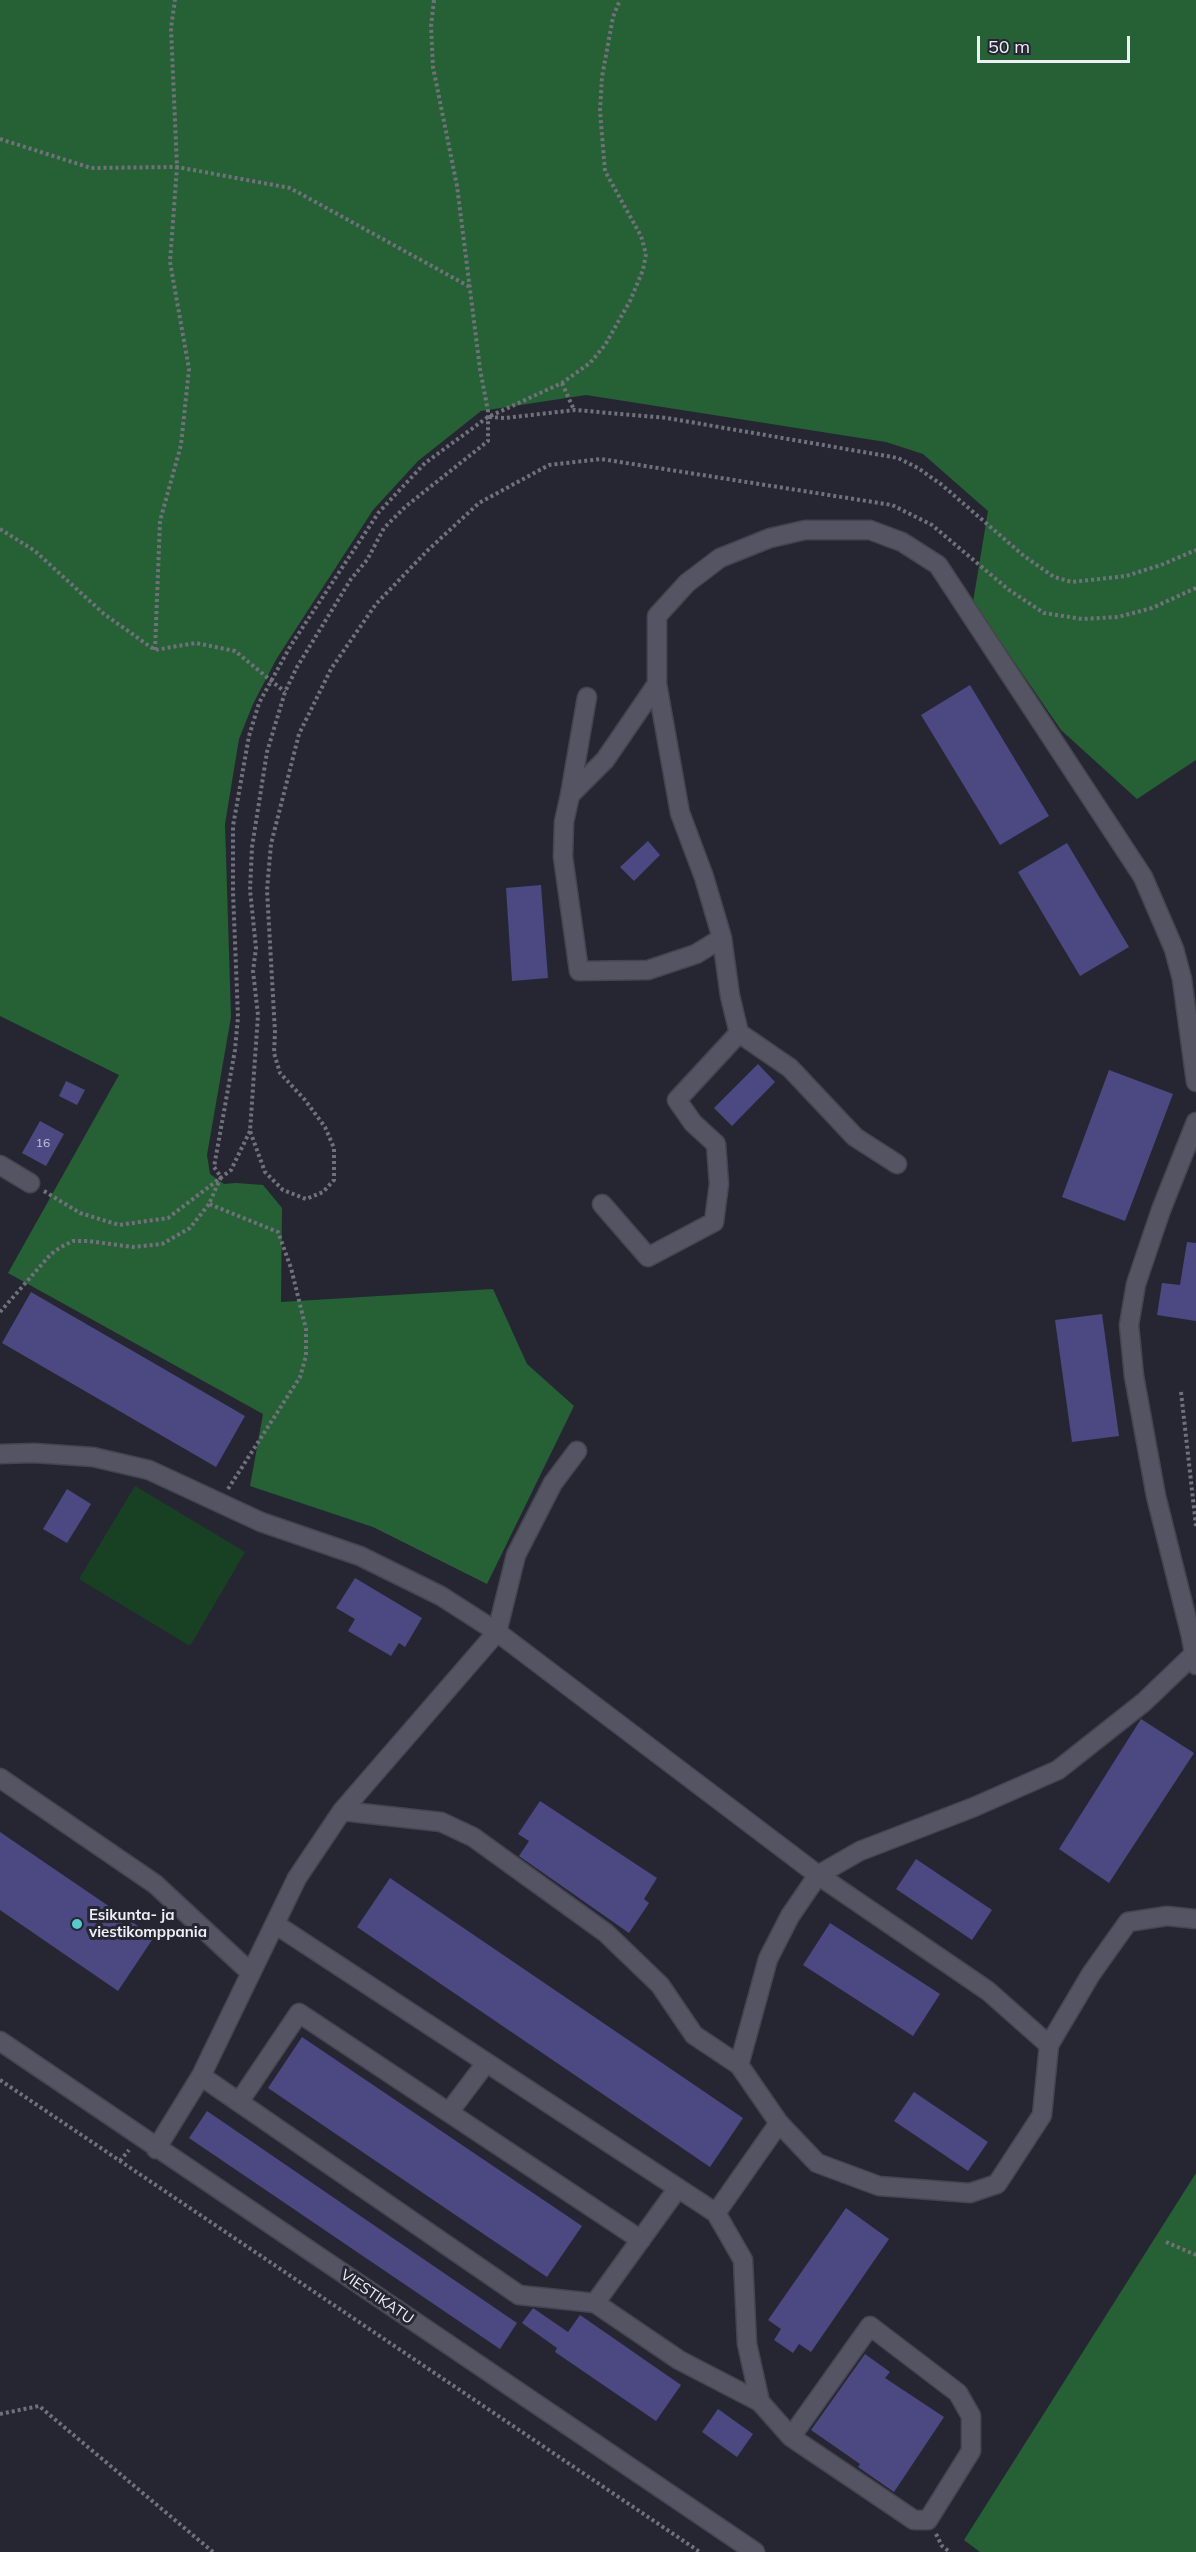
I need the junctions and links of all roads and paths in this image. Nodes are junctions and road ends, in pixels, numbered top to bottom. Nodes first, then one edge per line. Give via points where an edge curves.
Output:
1 (176, 0) edge
2 (434, 0) edge
3 (620, 0) edge
4 (0, 139) edge
5 (177, 167) junction
6 (471, 287) junction
7 (562, 383) junction
8 (574, 410) junction
9 (488, 417) junction
10 (0, 529) edge
11 (1196, 550) edge
12 (1196, 588) edge
13 (155, 650) junction
14 (271, 681) junction
15 (657, 684) junction
16 (285, 692) junction
17 (587, 697) dead end
18 (570, 795) junction
19 (723, 938) junction
20 (739, 1033) junction
21 (1196, 1082) edge
22 (1196, 1122) edge
23 (250, 1131) junction
24 (897, 1164) dead end
25 (0, 1165) edge
26 (221, 1177) junction
27 (30, 1183) joint
28 (209, 1204) junction
29 (602, 1204) dead end
30 (0, 1312) edge
31 (1181, 1392) dead end
32 (577, 1450) dead end
33 (0, 1454) edge
34 (220, 1502) junction
35 (1196, 1526) edge
36 (497, 1632) junction
37 (1194, 1652) edge
38 (0, 1778) edge
39 (342, 1811) junction
40 (818, 1875) junction
41 (1196, 1918) edge
42 (275, 1924) junction
43 (251, 1974) junction
44 (0, 2041) edge
45 (1049, 2045) junction
46 (486, 2062) junction
47 (739, 2065) junction
48 (201, 2076) junction
49 (0, 2080) edge
50 (239, 2102) junction
51 (449, 2112) junction
52 (779, 2123) junction
53 (156, 2149) junction
54 (678, 2188) junction
55 (716, 2213) junction
56 (641, 2240) junction
57 (1167, 2242) dead end
58 (1196, 2255) edge
59 (595, 2303) junction
60 (760, 2402) junction
61 (0, 2414) edge
62 (791, 2437) junction
63 (213, 2552) edge
64 (700, 2552) edge
65 (755, 2552) edge

1 - 5 path via 171,28
2 - 6 path via 433,67
3 - 7 path via 602,77 600,111 605,171 641,236 643,270 605,345 590,363
4 - 5 path via 91,168
5 - 6 path via 290,188
5 - 13 path via 170,262 189,369 181,445 160,521
6 - 9 path
7 - 8 path
7 - 9 path
8 - 9 path
8 - 11 path via 668,418 898,458 942,485 1024,556 1054,577 1072,582 1126,576
9 - 14 path via 424,464 379,512
9 - 16 path via 488,441 384,528 297,666
10 - 13 path via 35,551 104,615
12 - 23 path via 1152,608 1119,617 1082,619 1044,614 932,525 892,505 601,459 549,465 479,503 376,604 331,669 299,734 271,844 267,890 274,1053 279,1073 325,1127 334,1148 334,1180 323,1192 306,1199 283,1190 265,1172
13 - 14 path via 196,643 235,651
14 - 16 path
14 - 26 path via 249,736 233,826 238,1017 214,1167
15 - 18 street via 605,760
15 - 19 street via 680,813
15 - 21 street via 657,616 687,583 720,558 770,538 805,530 870,530 902,542 938,565 1143,877 1174,949 1182,979
16 - 23 path via 267,752 252,847 250,890 258,1015
17 - 18 street
18 - 19 street via 563,857 579,971 648,970 696,954
19 - 20 street
20 - 24 street via 790,1068 855,1137
20 - 29 street via 676,1100 693,1123 717,1144 719,1184 714,1222 648,1257
22 - 37 street via 1136,1284 1129,1325 1134,1377 1156,1496
23 - 26 path via 231,1170
25 - 27 street
26 - 27 path via 168,1218 119,1225 80,1213
26 - 28 path
28 - 30 path via 190,1228 162,1244 133,1247 88,1240 61,1246
28 - 34 path via 278,1232 306,1329 306,1356 300,1377
31 - 35 path
32 - 36 street via 553,1483 516,1555
33 - 34 street via 34,1453 122,1462 168,1477
34 - 36 street via 261,1522 322,1541 401,1574
36 - 39 street
36 - 40 street
37 - 40 street via 1144,1702 1058,1770 860,1851
38 - 43 street via 155,1884
39 - 42 street via 292,1885
39 - 47 street via 441,1822 473,1837 606,1933 660,1985 694,2035
40 - 45 street via 988,1991
40 - 47 street via 790,1916 768,1959
41 - 45 street via 1167,1916 1128,1922 1091,1974
42 - 43 street
42 - 46 street
43 - 48 street
44 - 53 street, VIESTIKATU
45 - 52 street via 1042,2115 997,2184 970,2193 879,2186 817,2163
46 - 51 street
46 - 54 street
47 - 52 street
48 - 50 street
48 - 53 street
49 - 64 path
50 - 51 street via 299,2013
50 - 59 street via 519,2295
51 - 56 street
52 - 55 street
53 - 65 street, VIESTIKATU
54 - 55 street
54 - 56 street
55 - 60 street via 743,2260 747,2344
56 - 59 street
57 - 58 path
59 - 60 street via 679,2360
60 - 62 street
61 - 63 path via 39,2406
62 - 62 street via 914,2520 928,2520 971,2451 971,2416 958,2393 870,2326

